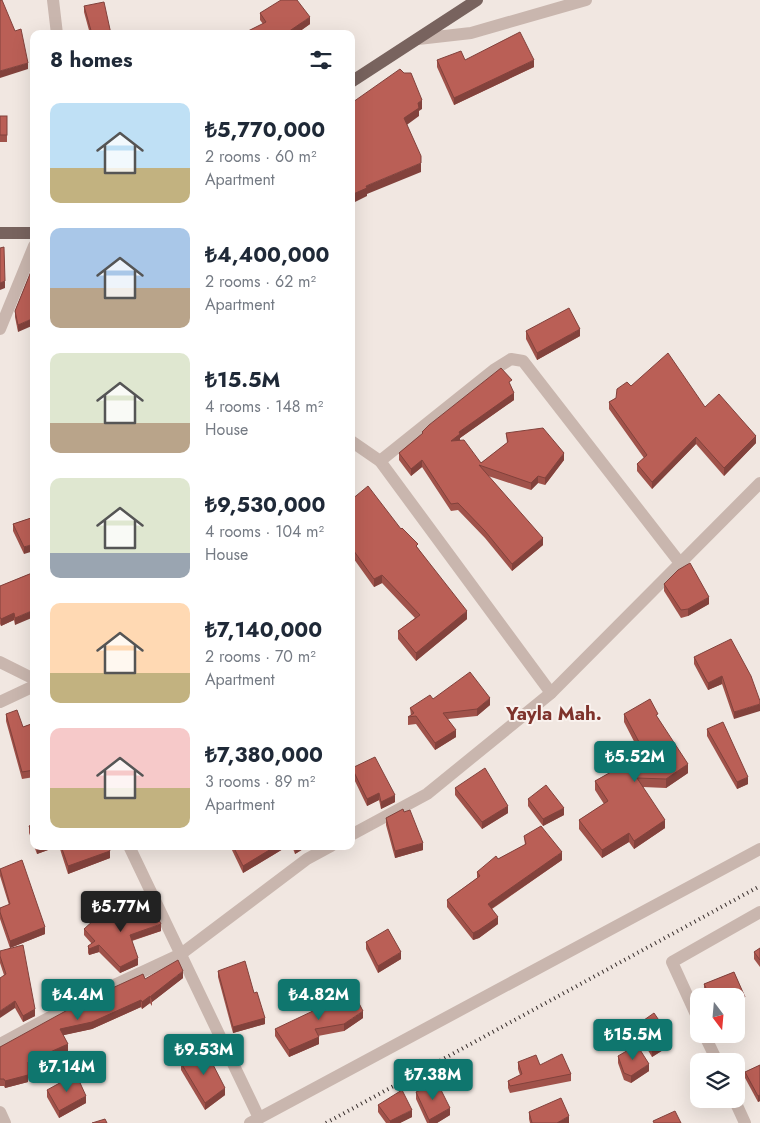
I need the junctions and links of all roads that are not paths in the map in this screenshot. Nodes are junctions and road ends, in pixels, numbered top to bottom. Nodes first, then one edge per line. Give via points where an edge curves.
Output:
1 (52, 0) edge
2 (476, 0) edge
3 (586, 0) edge
4 (56, 30) edge
5 (418, 39) junction
6 (355, 79) edge
7 (0, 233) edge
8 (30, 233) edge
9 (30, 256) edge
10 (0, 330) edge
11 (355, 444) edge
12 (380, 461) junction
13 (760, 483) edge
14 (680, 563) junction
15 (0, 662) edge
16 (30, 677) edge
17 (30, 688) edge
18 (551, 693) junction
19 (0, 702) edge
20 (355, 833) edge
21 (760, 849) edge
22 (132, 850) edge
23 (323, 850) edge
24 (760, 912) edge
25 (181, 954) junction
26 (690, 1001) edge
27 (0, 1044) edge
28 (738, 1108) edge
29 (0, 1112) edge
30 (254, 1121) edge
31 (6, 1123) edge
32 (745, 1123) edge

1 - 4 street
2 - 5 main road
3 - 5 street via 471,33
5 - 6 main road
7 - 8 main road
9 - 10 street
11 - 12 street
12 - 14 street via 495,368 511,359 523,362
12 - 18 street
13 - 14 street
14 - 18 street
15 - 16 street
17 - 19 street
18 - 20 street via 428,794
21 - 30 street
22 - 25 street
23 - 25 street
24 - 26 street via 672,962
25 - 27 street via 80,1001
25 - 30 street
28 - 32 street
29 - 31 street

